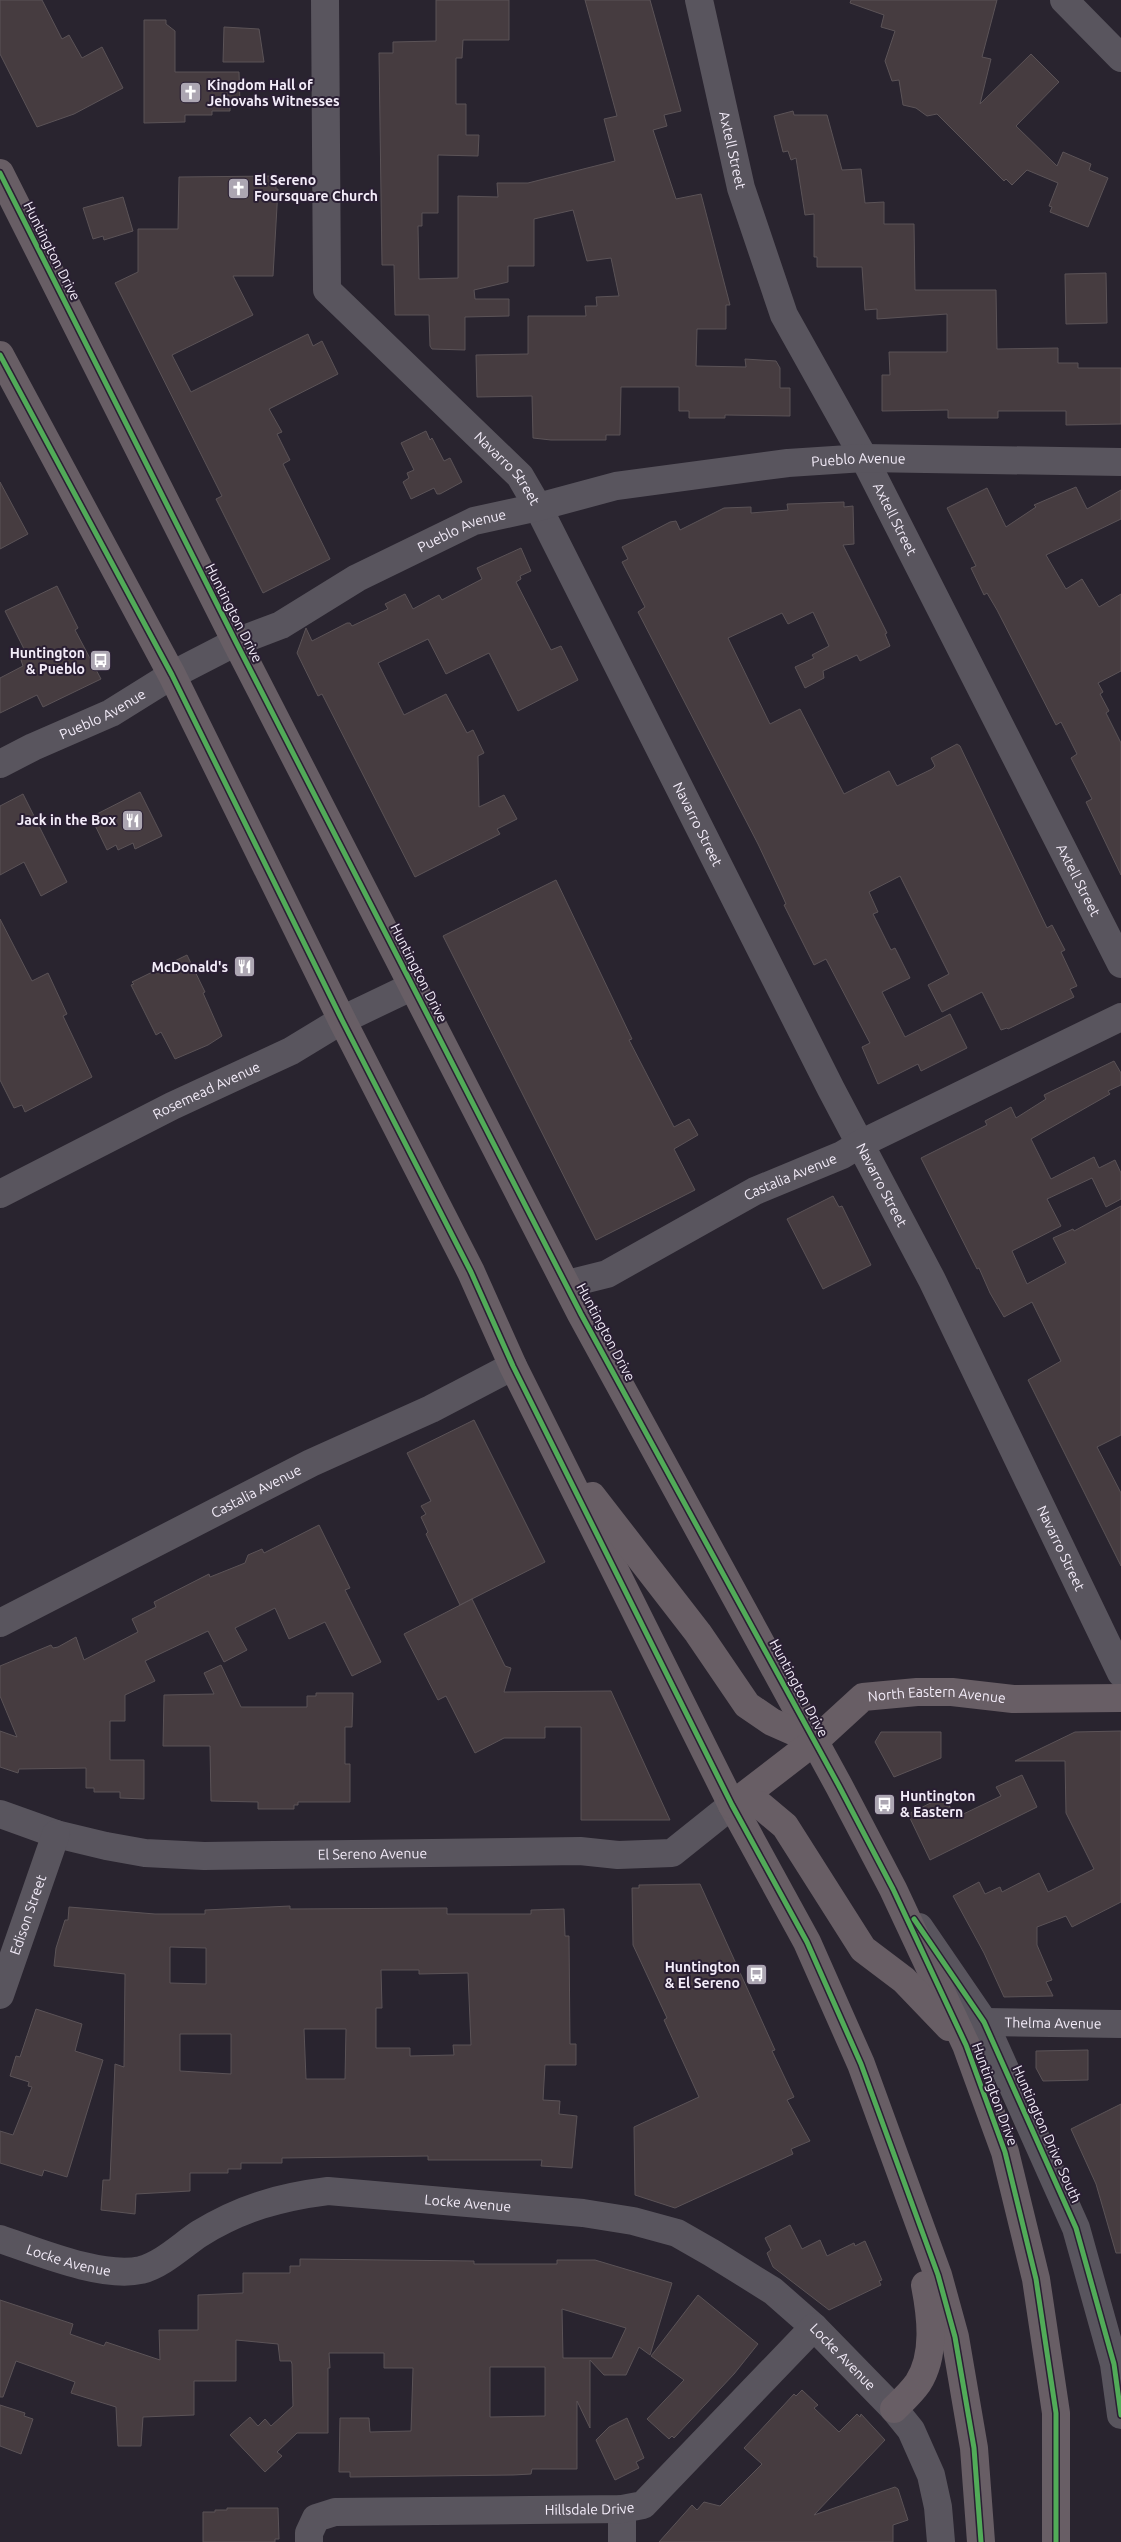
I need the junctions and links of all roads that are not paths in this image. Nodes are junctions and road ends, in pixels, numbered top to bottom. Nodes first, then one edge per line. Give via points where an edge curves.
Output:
1 (325, 0) edge
2 (699, 0) edge
3 (1064, 0) edge
4 (1121, 58) edge
5 (0, 173) edge
6 (0, 355) edge
7 (864, 458) junction
8 (1121, 462) edge
9 (538, 507) junction
10 (236, 642) junction
11 (172, 675) junction
12 (0, 764) edge
13 (1121, 964) edge
14 (413, 986) junction
15 (1121, 1017) edge
16 (342, 1020) junction
17 (860, 1144) junction
18 (0, 1194) edge
19 (567, 1284) junction
20 (513, 1366) junction
21 (555, 1448) junction
22 (0, 1623) edge
23 (1121, 1673) edge
24 (1121, 1698) edge
25 (815, 1741) junction
26 (732, 1805) junction
27 (0, 1814) edge
28 (56, 1834) junction
29 (893, 1889) junction
30 (0, 1995) edge
31 (984, 2022) junction
32 (1121, 2024) edge
33 (966, 2044) junction
34 (911, 2199) junction
35 (0, 2239) edge
36 (814, 2327) junction
37 (1117, 2363) edge
38 (894, 2409) junction
39 (1121, 2414) edge
40 (622, 2509) junction
41 (309, 2542) edge
42 (622, 2542) edge
43 (941, 2542) edge
44 (981, 2542) edge
45 (1056, 2542) edge

1 - 9 street, Navarro Street via 326,290 520,476
2 - 7 street, Axtell Street via 741,188 784,315
3 - 4 street
5 - 10 main road, Huntington Drive
6 - 11 main road
7 - 8 street, Pueblo Avenue
7 - 9 street, Pueblo Avenue via 788,463 616,486
7 - 13 street, Axtell Street
9 - 10 street, Pueblo Avenue via 474,521 358,578 281,625
9 - 17 street, Navarro Street
10 - 11 street, Pueblo Avenue
10 - 14 main road, Huntington Drive
11 - 12 street, Pueblo Avenue via 111,713 33,746
11 - 16 main road
14 - 16 street, Rosemead Avenue
14 - 19 main road, Huntington Drive
15 - 17 street, Castalia Avenue
16 - 18 street, Rosemead Avenue via 291,1051 172,1106
16 - 20 main road via 471,1272
17 - 19 street, Castalia Avenue via 842,1155 755,1191 607,1274
17 - 23 street, Navarro Street via 932,1280
19 - 25 main road, Huntington Drive
20 - 21 main road
20 - 22 street, Castalia Avenue via 431,1409 311,1463
21 - 25 main road via 698,1632 747,1705 772,1722
21 - 26 main road
24 - 25 main road, North Eastern Avenue via 1014,1698 952,1692 863,1697
25 - 26 main road, North Eastern Avenue
25 - 29 main road, Huntington Drive
26 - 28 street, El Sereno Avenue via 672,1853 618,1855 580,1851 204,1856 145,1853
26 - 33 main road via 760,1805 785,1826 863,1949 904,1980
26 - 34 main road via 810,1951 862,2064
27 - 28 street, El Sereno Avenue
28 - 30 street, Edison Street
29 - 31 street, Huntington Drive South
29 - 33 main road, Huntington Drive
31 - 32 street, Thelma Avenue
31 - 37 street, Huntington Drive South via 1076,2228
33 - 45 main road, Huntington Drive via 1005,2152 1036,2279 1056,2413
34 - 38 main road via 931,2319 927,2362 918,2383
34 - 44 main road via 938,2275 955,2337 974,2448
35 - 36 street, Locke Avenue via 110,2271 140,2270 171,2255 230,2217 289,2196 328,2191 583,2213 633,2220 677,2233 773,2291
36 - 38 street, Locke Avenue
36 - 40 street, Hillsdale Drive via 643,2505
37 - 39 street, Huntington Drive South
38 - 43 street, Locke Avenue via 911,2430 932,2476
40 - 41 street, Hillsdale Drive via 335,2512 316,2518 309,2533
40 - 42 street

